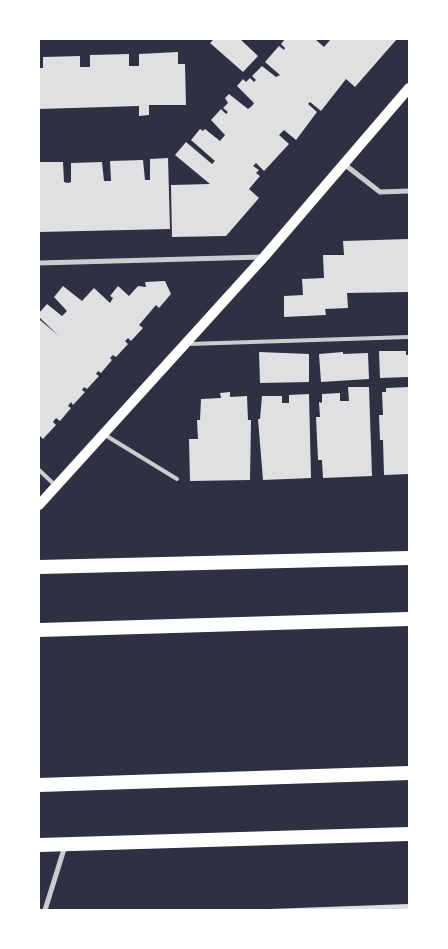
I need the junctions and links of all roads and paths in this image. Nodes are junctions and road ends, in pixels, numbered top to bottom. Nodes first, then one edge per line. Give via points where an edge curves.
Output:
1 (409, 88) edge
2 (344, 164) junction
3 (409, 191) edge
4 (264, 257) junction
5 (39, 263) edge
6 (409, 337) edge
7 (182, 344) junction
8 (103, 434) junction
9 (39, 470) edge
10 (176, 479) dead end
11 (56, 486) junction
12 (39, 505) edge
13 (409, 558) edge
14 (39, 567) edge
15 (409, 619) edge
16 (39, 630) edge
17 (409, 774) edge
18 (39, 785) edge
19 (409, 834) edge
20 (66, 845) junction
21 (39, 846) edge
22 (45, 910) edge

1 - 2 main road
2 - 3 street via 380,192
2 - 4 main road
4 - 5 street
4 - 7 main road
6 - 7 lane
7 - 8 main road
8 - 10 lane
8 - 11 main road
9 - 11 lane
11 - 12 main road
13 - 14 highway
15 - 16 highway
17 - 18 highway
19 - 20 highway
20 - 21 highway
20 - 22 street

